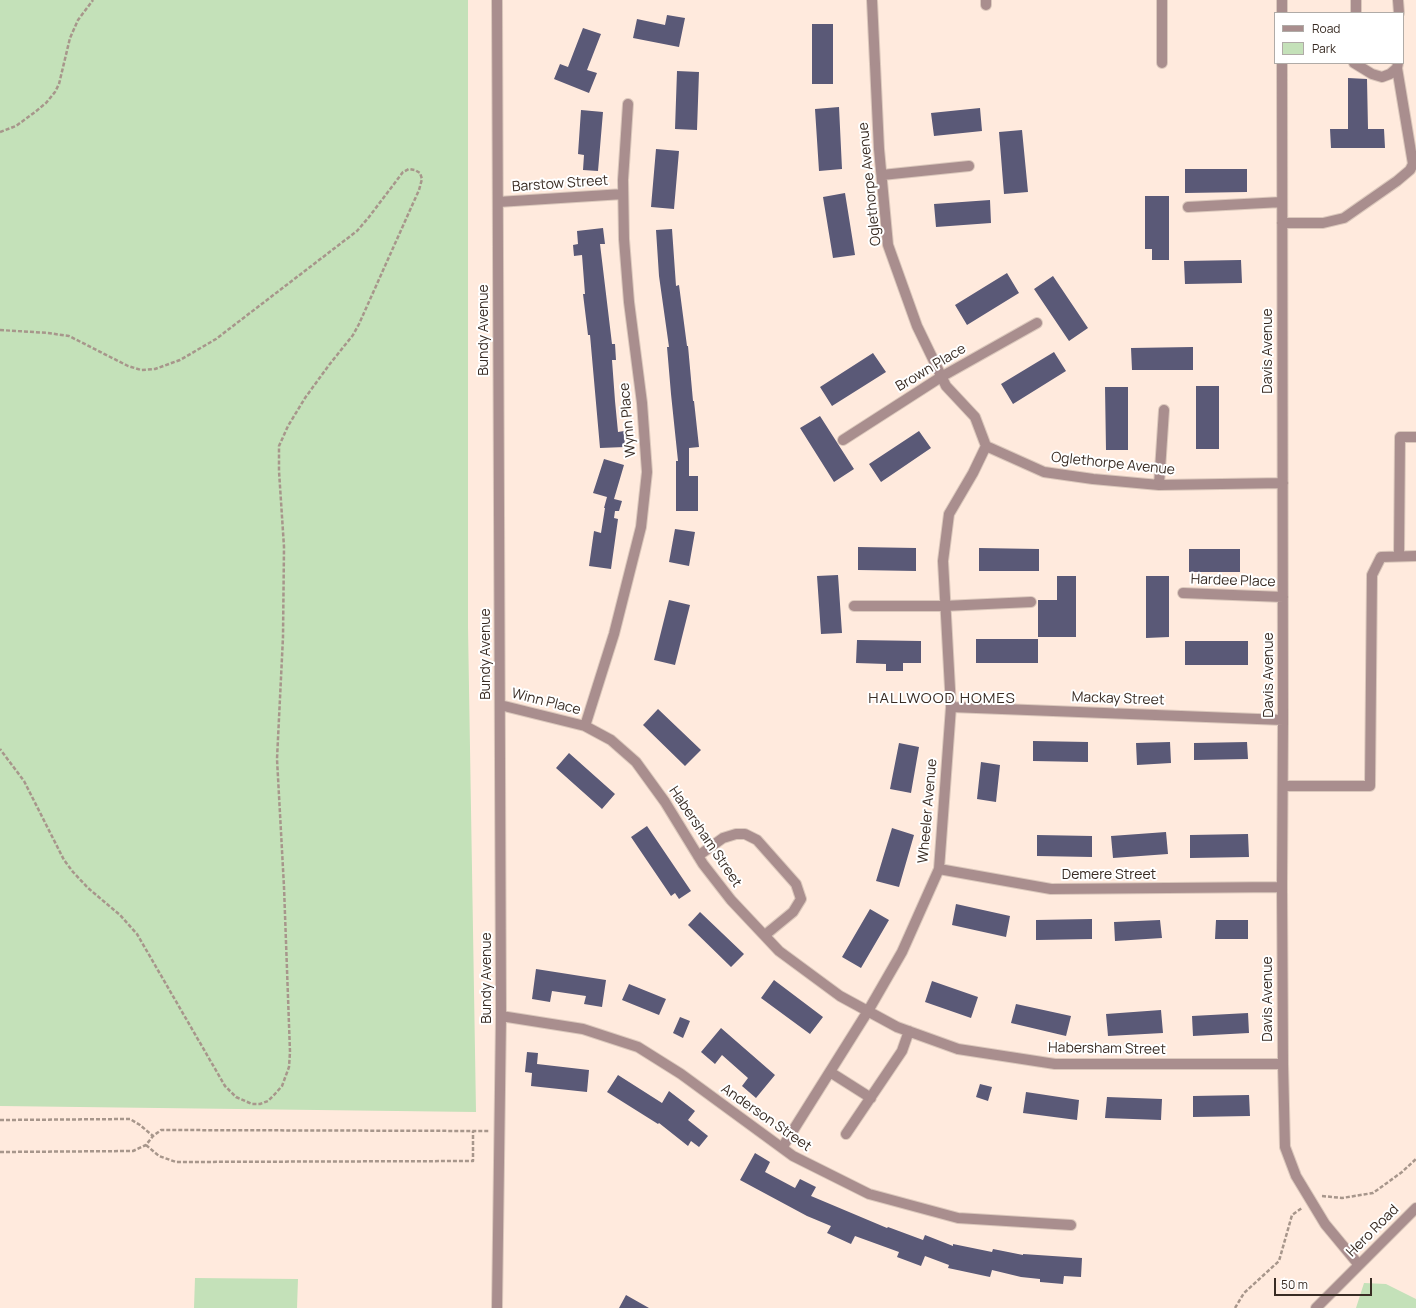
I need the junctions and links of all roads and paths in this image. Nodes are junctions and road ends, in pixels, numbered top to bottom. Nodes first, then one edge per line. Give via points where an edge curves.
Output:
1 (93, 0) edge
2 (497, 0) edge
3 (872, 0) edge
4 (1162, 0) edge
5 (1282, 0) edge
6 (1356, 0) edge
7 (1398, 0) edge
8 (1282, 12) edge
9 (1356, 12) edge
10 (1399, 12) edge
11 (1162, 63) dead end
12 (1282, 64) edge
13 (1356, 64) edge
14 (1397, 65) edge
15 (628, 104) dead end
16 (0, 132) edge
17 (969, 166) dead end
18 (882, 175) junction
19 (623, 194) junction
20 (498, 202) junction
21 (1282, 202) junction
22 (1188, 207) dead end
23 (1282, 223) junction
24 (1036, 323) dead end
25 (0, 330) edge
26 (942, 377) junction
27 (1164, 410) dead end
28 (1416, 437) edge
29 (843, 440) dead end
30 (986, 446) junction
31 (1283, 483) junction
32 (1160, 485) junction
33 (1399, 556) junction
34 (1416, 556) edge
35 (1183, 593) dead end
36 (1283, 597) junction
37 (1032, 602) dead end
38 (854, 606) dead end
39 (944, 606) junction
40 (500, 705) junction
41 (951, 707) junction
42 (1283, 720) junction
43 (585, 726) junction
44 (0, 749) edge
45 (1283, 786) junction
46 (698, 856) junction
47 (939, 869) junction
48 (1282, 888) junction
49 (764, 935) junction
50 (868, 1011) junction
51 (501, 1016) junction
52 (909, 1031) junction
53 (1283, 1064) junction
54 (830, 1072) junction
55 (870, 1098) junction
56 (0, 1120) edge
57 (473, 1130) junction
58 (500, 1131) junction
59 (846, 1134) dead end
60 (153, 1136) junction
61 (146, 1144) junction
62 (782, 1148) junction
63 (0, 1152) edge
64 (1416, 1208) edge
65 (1071, 1225) dead end
66 (1359, 1265) junction
67 (497, 1308) edge
68 (1316, 1308) edge

1 - 16 path via 78,20 70,38 55,92 46,103 16,126
2 - 20 street, Bundy Avenue
3 - 18 street, Oglethorpe Avenue
4 - 11 street
5 - 8 street
6 - 9 street
7 - 10 street
12 - 21 street, Davis Avenue
13 - 14 street via 1382,77 1390,74
14 - 23 street via 1413,164 1410,170 1344,218 1323,223
15 - 19 street, Wynn Place
17 - 18 street
18 - 26 street, Oglethorpe Avenue via 888,244 916,326
19 - 20 street, Barstow Street
19 - 43 street, Wynn Place via 629,302 642,403 647,472 641,527 614,634
20 - 40 street, Bundy Avenue
21 - 22 street
21 - 23 street, Davis Avenue
23 - 31 street, Davis Avenue
24 - 26 street, Brown Place
25 - 44 path via 69,336 141,370 155,369 180,360 216,339 357,231 403,172 409,169 420,173 422,179 419,190 359,324 305,398 279,446 284,577 277,759 290,1052 289,1067 282,1086 268,1101 252,1104 236,1097 225,1086 137,934 125,919 88,888 64,860 24,781
26 - 29 street, Brown Place
26 - 30 street, Oglethorpe Avenue via 946,386 975,417
27 - 32 street
28 - 33 street via 1400,437
30 - 32 street, Oglethorpe Avenue via 1044,472
30 - 39 street, Wheeler Avenue via 949,514 942,561
31 - 32 street, Oglethorpe Avenue
31 - 36 street, Davis Avenue
33 - 34 street
33 - 45 street via 1381,557 1372,575 1370,786
35 - 36 street, Hardee Place
36 - 42 street, Davis Avenue
37 - 39 street
38 - 39 street
39 - 41 street, Wheeler Avenue
40 - 43 street, Winn Place
40 - 51 street, Bundy Avenue
41 - 42 street, Mackay Street
41 - 47 street, Wheeler Avenue
42 - 45 street, Davis Avenue
43 - 46 street, Habersham Street via 611,740 636,762 665,802
45 - 48 street, Davis Avenue
46 - 49 street, Habersham Street via 731,900
46 - 49 street via 723,838 745,834 757,840 796,884 801,899 793,912
47 - 48 street, Demere Street via 1051,889
47 - 50 street, Wheeler Avenue via 902,952
48 - 53 street, Davis Avenue
49 - 50 street, Habersham Street via 779,950 840,996
50 - 52 street, Habersham Street
50 - 54 street, Wheeler Avenue
51 - 58 street, Bundy Avenue
51 - 62 street, Anderson Street via 583,1029 638,1047 681,1074
52 - 53 street, Habersham Street via 958,1049 1055,1064
52 - 55 street via 902,1051
53 - 66 street, Davis Avenue via 1285,1147 1296,1176 1325,1224
54 - 55 street
54 - 62 street, Wheeler Avenue
55 - 59 street
56 - 60 path via 130,1119
57 - 58 path
57 - 60 path via 161,1130
57 - 61 path via 473,1160 176,1162 159,1156
58 - 67 street, Bundy Avenue
60 - 61 path
61 - 63 path via 133,1151
62 - 65 street, Anderson Street via 869,1194 958,1218
64 - 66 street, Hero Road
66 - 68 street, Hero Road

